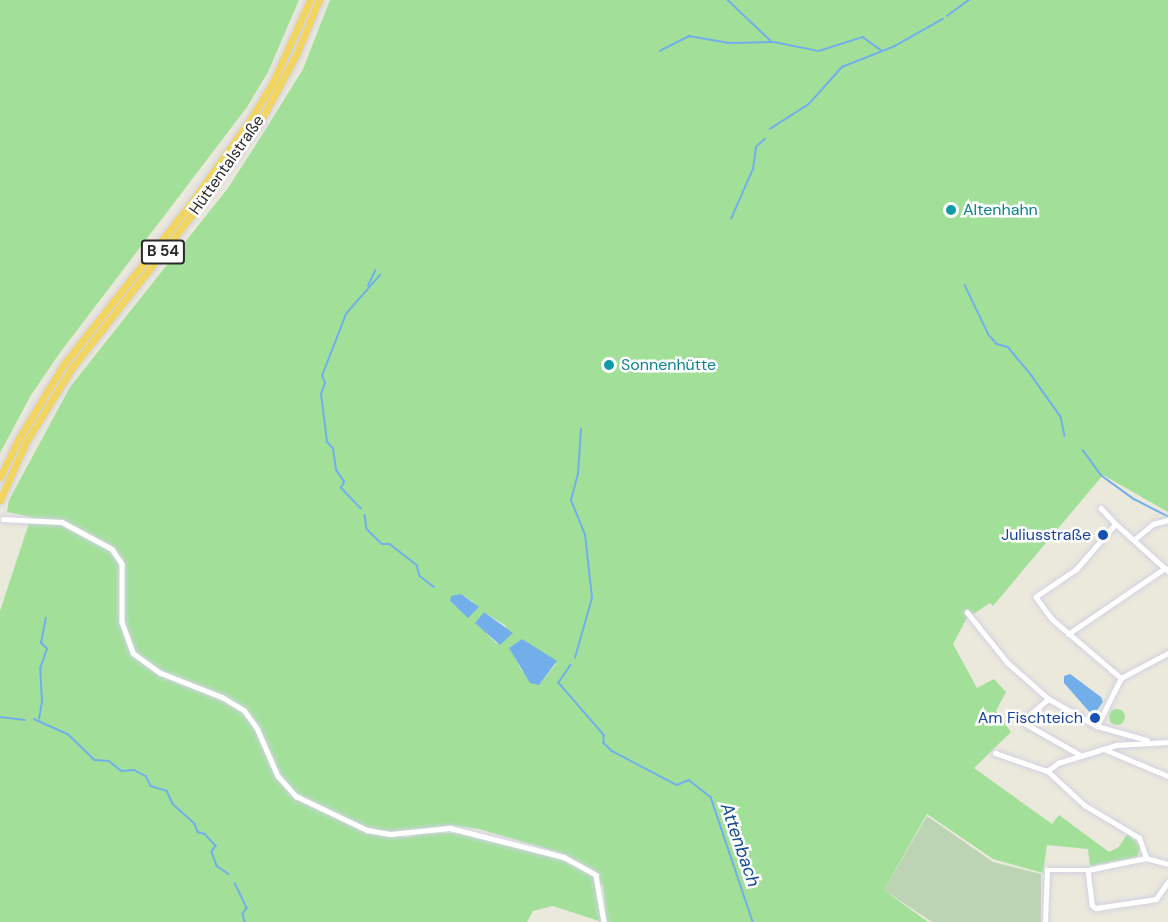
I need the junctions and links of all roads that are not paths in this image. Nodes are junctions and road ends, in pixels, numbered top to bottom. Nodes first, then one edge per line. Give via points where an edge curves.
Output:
1 (310, 0) edge
2 (319, 0) edge
3 (0, 477) edge
4 (0, 500) edge
5 (1101, 508) dead end
6 (3, 519) dead end
7 (1168, 520) edge
8 (1116, 524) junction
9 (1134, 540) junction
10 (1166, 569) edge
11 (968, 612) dead end
12 (1068, 634) junction
13 (1168, 653) edge
14 (1121, 678) junction
15 (1049, 699) junction
16 (1097, 726) junction
17 (1149, 741) junction
18 (1168, 742) edge
19 (1104, 749) junction
20 (995, 753) dead end
21 (1082, 756) junction
22 (1047, 771) junction
23 (1168, 776) edge
24 (1146, 858) junction
25 (1168, 864) edge
26 (1088, 870) junction
27 (1168, 882) edge
28 (604, 922) edge
29 (1045, 922) edge

1 - 3 highway, Hüttentalstraße / B 54 via 273,82 252,117 189,206 64,364
2 - 4 highway, Hüttentalstraße / B 54 via 296,55 260,122 71,369 26,442
5 - 8 street
6 - 28 street via 62,522 112,549 122,564 122,622 133,653 161,673 244,710 257,728 278,776 296,796 367,830 390,834 450,828 564,857 596,875
7 - 9 street via 1153,524
8 - 9 street
8 - 12 street via 1076,570 1036,597
9 - 10 street
10 - 12 street
11 - 15 street via 1008,663
12 - 14 street
13 - 14 street
14 - 16 street
15 - 16 street
15 - 21 street via 1026,718 1026,724
16 - 17 street
17 - 18 street
17 - 19 street
19 - 21 street
19 - 23 street
20 - 22 street
21 - 22 street
22 - 24 street via 1084,806 1139,838
24 - 25 street
24 - 26 street
26 - 27 street via 1092,905 1096,908 1156,899
26 - 29 street via 1047,870

